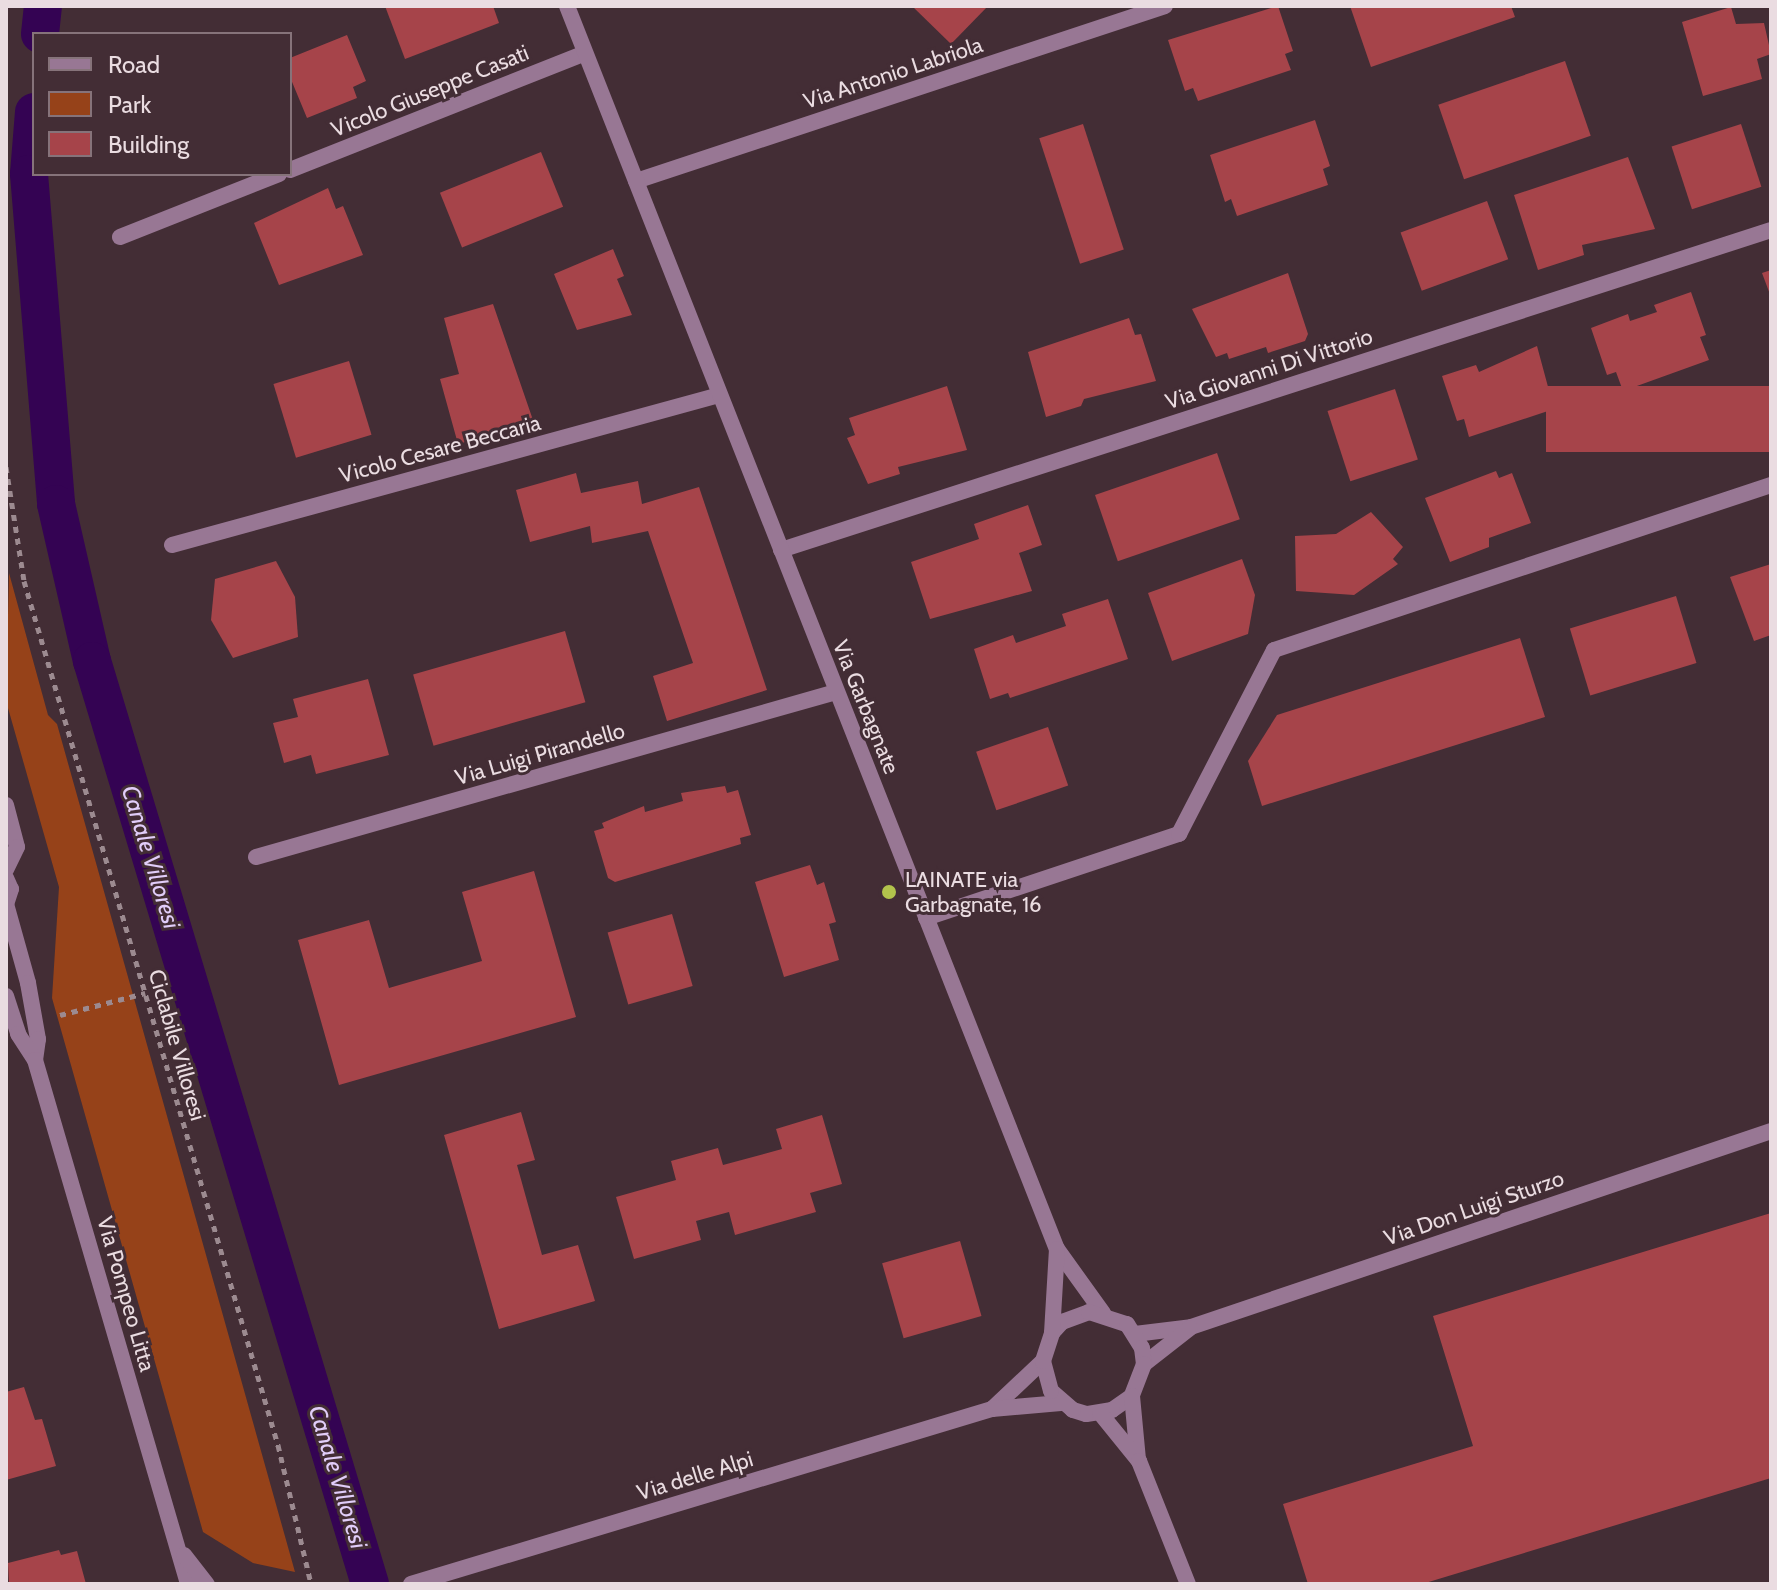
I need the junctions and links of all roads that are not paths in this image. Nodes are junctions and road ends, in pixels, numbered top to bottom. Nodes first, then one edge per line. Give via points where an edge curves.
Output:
1 (567, 6) edge
2 (1165, 6) edge
3 (585, 53) junction
4 (292, 169) edge
5 (274, 176) edge
6 (636, 181) junction
7 (1771, 230) edge
8 (120, 237) dead end
9 (719, 395) junction
10 (1771, 485) edge
11 (172, 545) dead end
12 (781, 550) junction
13 (836, 692) junction
14 (6, 805) edge
15 (256, 857) dead end
16 (6, 870) edge
17 (6, 878) edge
18 (6, 904) edge
19 (926, 918) junction
20 (6, 996) edge
21 (35, 1060) junction
22 (1771, 1131) edge
23 (1057, 1249) junction
24 (1103, 1313) junction
25 (1191, 1327) junction
26 (1052, 1333) junction
27 (1135, 1334) junction
28 (1043, 1361) junction
29 (1144, 1364) junction
30 (1132, 1396) junction
31 (1061, 1403) junction
32 (992, 1409) junction
33 (1100, 1413) junction
34 (1139, 1461) junction
35 (175, 1540) junction
36 (188, 1584) edge
37 (207, 1584) edge
38 (411, 1584) edge
39 (1188, 1584) edge

1 - 3 street, Via Garbagnate
2 - 6 street, Via Antonio Labriola
3 - 4 street, Vicolo Giuseppe Casati
3 - 6 street, Via Garbagnate
5 - 8 street
6 - 9 street, Via Garbagnate
7 - 12 street, Via Giovanni Di Vittorio
9 - 11 street, Vicolo Cesare Beccaria
9 - 12 street, Via Garbagnate
10 - 19 street via 1274,650 1179,834
12 - 13 street, Via Garbagnate
13 - 15 street, Via Luigi Pirandello
13 - 19 street, Via Garbagnate
14 - 16 street via 17,851
17 - 18 street, Via Pompeo Litta via 11,889
18 - 21 street, Via Pompeo Litta via 28,983 38,1039
19 - 23 street, Via Garbagnate
20 - 21 street, Via Pompeo Litta via 18,1034
21 - 35 street, Via Pompeo Litta
22 - 25 street, Via Don Luigi Sturzo
23 - 24 street, Via Garbagnate
23 - 26 street, Via Garbagnate
24 - 26 street via 1075,1315
24 - 27 street
25 - 27 street, Via Don Luigi Sturzo
25 - 29 street, Via Don Luigi Sturzo
26 - 28 street
27 - 29 street
28 - 31 street via 1051,1391
28 - 32 street, Via delle Alpi
29 - 30 street
30 - 33 street
30 - 34 street
31 - 32 street, Via delle Alpi
31 - 33 street
32 - 38 street, Via delle Alpi
33 - 34 street
34 - 39 street
35 - 36 street, Via Pompeo Litta
35 - 37 street, Via Pompeo Litta

